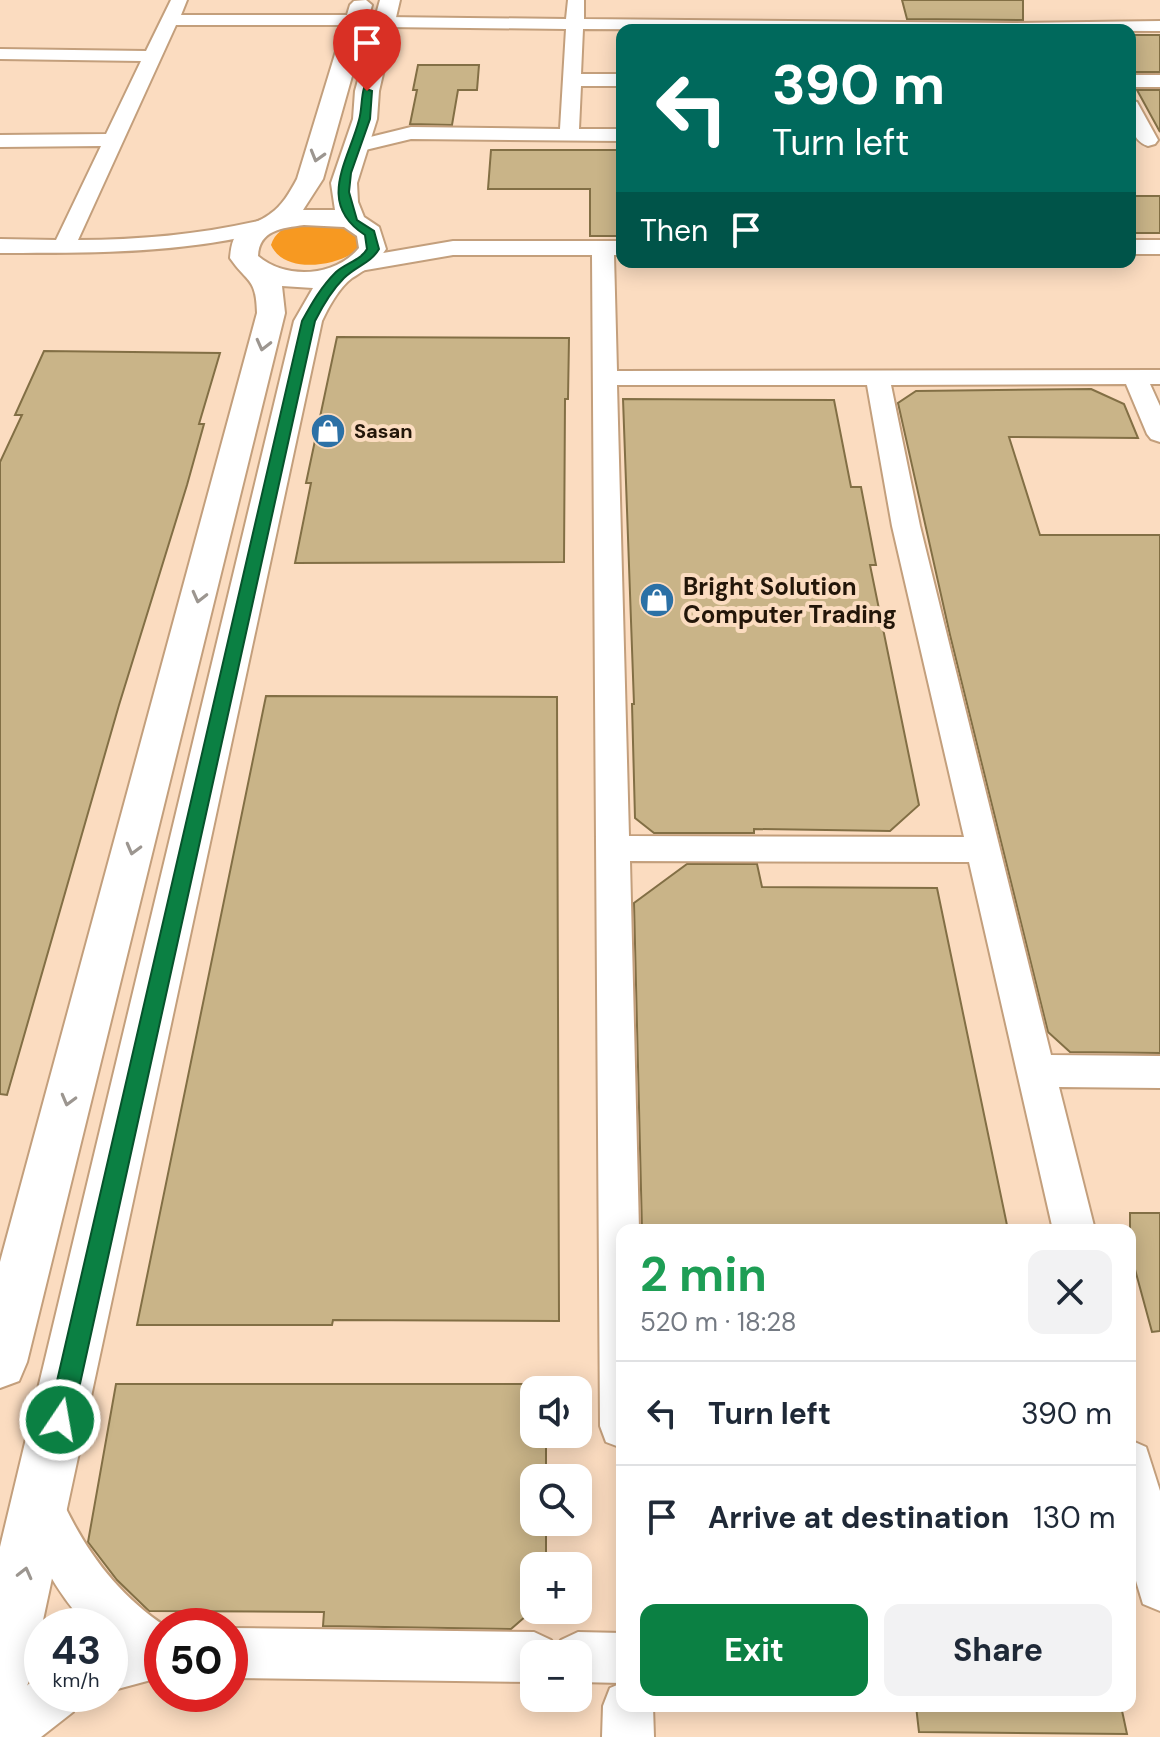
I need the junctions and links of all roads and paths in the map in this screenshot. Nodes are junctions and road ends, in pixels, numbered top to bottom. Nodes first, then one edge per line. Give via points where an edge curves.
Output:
1 (179, 0) edge
2 (576, 0) edge
3 (1007, 9) dead end
4 (1095, 9) dead end
5 (359, 10) edge
6 (388, 11) edge
7 (170, 20) junction
8 (1011, 24) edge
9 (1096, 24) edge
10 (575, 25) junction
11 (616, 25) edge
12 (1160, 26) edge
13 (1136, 27) edge
14 (0, 54) edge
15 (153, 56) junction
16 (572, 80) junction
17 (616, 80) edge
18 (1136, 81) edge
19 (1160, 81) edge
20 (365, 119) junction
21 (1136, 119) edge
22 (411, 133) junction
23 (569, 135) junction
24 (616, 135) edge
25 (113, 140) junction
26 (1146, 140) edge
27 (0, 141) edge
28 (357, 146) junction
29 (273, 223) junction
30 (357, 224) junction
31 (0, 246) edge
32 (64, 246) junction
33 (154, 247) junction
34 (1136, 247) edge
35 (1160, 247) edge
36 (453, 248) junction
37 (612, 248) edge
38 (254, 268) junction
39 (352, 268) junction
40 (1148, 377) edge
41 (605, 378) junction
42 (878, 379) junction
43 (1160, 434) edge
44 (175, 689) junction
45 (201, 794) junction
46 (615, 848) junction
47 (981, 850) junction
48 (1035, 1071) junction
49 (1160, 1072) edge
50 (620, 1224) edge
51 (1073, 1224) edge
52 (0, 1362) edge
53 (1136, 1488) edge
54 (41, 1505) junction
55 (1160, 1587) edge
56 (144, 1640) edge
57 (248, 1653) edge
58 (520, 1657) edge
59 (592, 1657) edge
60 (616, 1658) edge
61 (0, 1676) edge
62 (32, 1712) edge
63 (628, 1712) edge
64 (1, 1737) edge
65 (628, 1737) edge

1 - 7 street
2 - 10 street
3 - 8 street
4 - 9 street
5 - 7 street
5 -> 29 main road via 310,179 298,200
6 - 10 street
6 - 20 main road
7 - 15 street
10 - 11 street
10 - 16 street
12 - 13 street
14 - 15 street
15 - 25 street
16 - 17 street
16 - 23 street
18 - 19 street
20 - 22 street
20 - 28 main road
21 - 26 street
22 - 23 street
22 - 28 street
23 - 24 street
25 - 27 street
25 - 32 street
28 - 30 main road via 344,183 345,202
29 - 30 main road via 324,216
29 - 33 street
29 - 38 main road via 244,244 244,258
30 - 36 street
30 - 39 main road via 374,241 369,257
31 - 32 street
32 - 33 street
33 - 38 street via 213,255
34 - 35 street
36 - 37 street
36 - 39 street
37 - 41 street
38 - 39 main road via 299,279
38 -> 44 main road via 270,291 271,313
39 - 45 main road via 318,300 308,321
40 - 42 street
40 - 43 street
41 - 42 street
41 - 46 street
42 - 47 street via 906,526
44 - 45 main road via 191,691 200,700 186,759 189,777
44 -> 52 main road
45 - 54 main road
46 - 47 street
46 - 50 street
47 - 48 street
48 - 49 street
48 - 51 street
53 - 55 street
54 - 56 street via 52,1535 85,1589 107,1614
61 -> 54 main road
57 - 58 street
59 - 60 street
62 - 64 street
63 - 65 street

